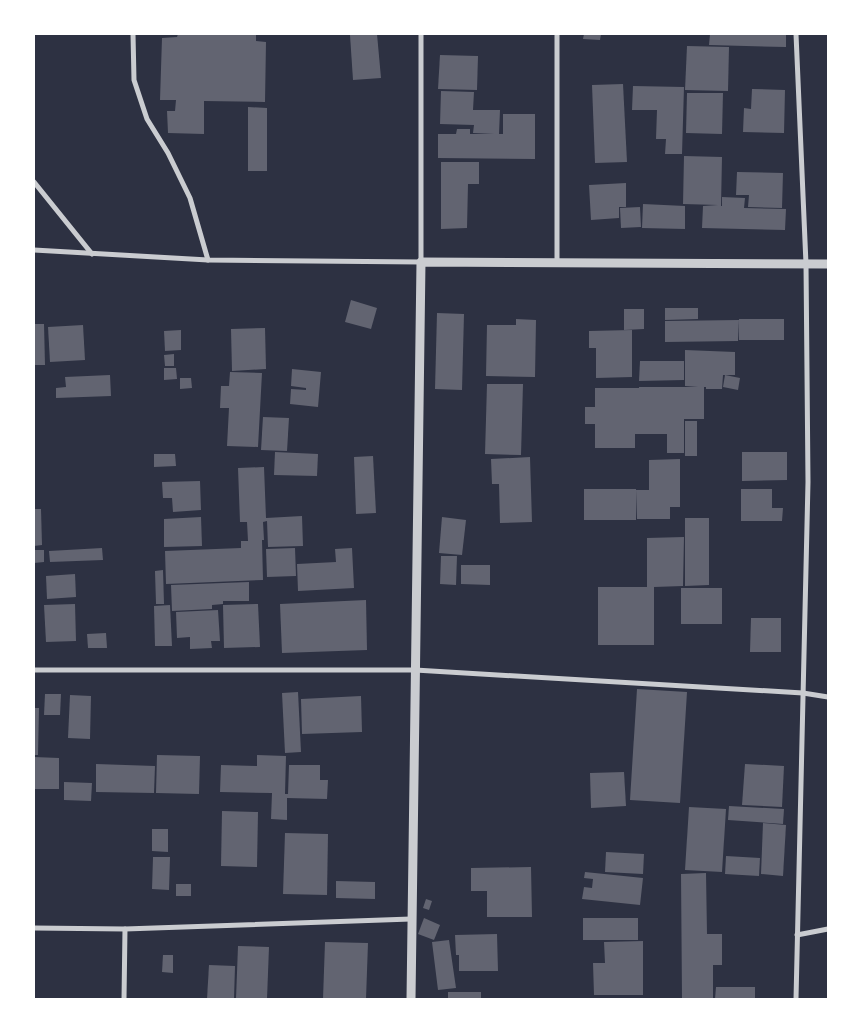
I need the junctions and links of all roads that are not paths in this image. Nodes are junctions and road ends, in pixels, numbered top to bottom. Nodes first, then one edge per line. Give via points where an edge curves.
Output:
1 (132, 34) edge
2 (421, 34) edge
3 (557, 34) edge
4 (796, 34) edge
5 (34, 182) edge
6 (34, 250) edge
7 (92, 254) junction
8 (208, 260) junction
9 (421, 262) junction
10 (557, 263) junction
11 (806, 264) junction
12 (828, 264) edge
13 (34, 670) edge
14 (416, 670) junction
15 (803, 693) junction
16 (828, 697) edge
17 (411, 919) junction
18 (34, 928) edge
19 (125, 929) junction
20 (828, 929) edge
21 (797, 935) junction
22 (124, 999) edge
23 (411, 999) edge
24 (796, 999) edge

1 - 8 street via 134,80 146,119 168,152 190,198
2 - 9 street
3 - 10 street
4 - 11 street
5 - 7 street
6 - 7 street
7 - 8 street
8 - 9 street
9 - 10 street
9 - 14 street
10 - 11 street
11 - 12 street
11 - 15 street via 808,482
13 - 14 street
14 - 15 street
14 - 17 street
15 - 16 street
15 - 21 street
17 - 19 street
17 - 23 street
18 - 19 street
19 - 22 street
20 - 21 street
21 - 24 street

